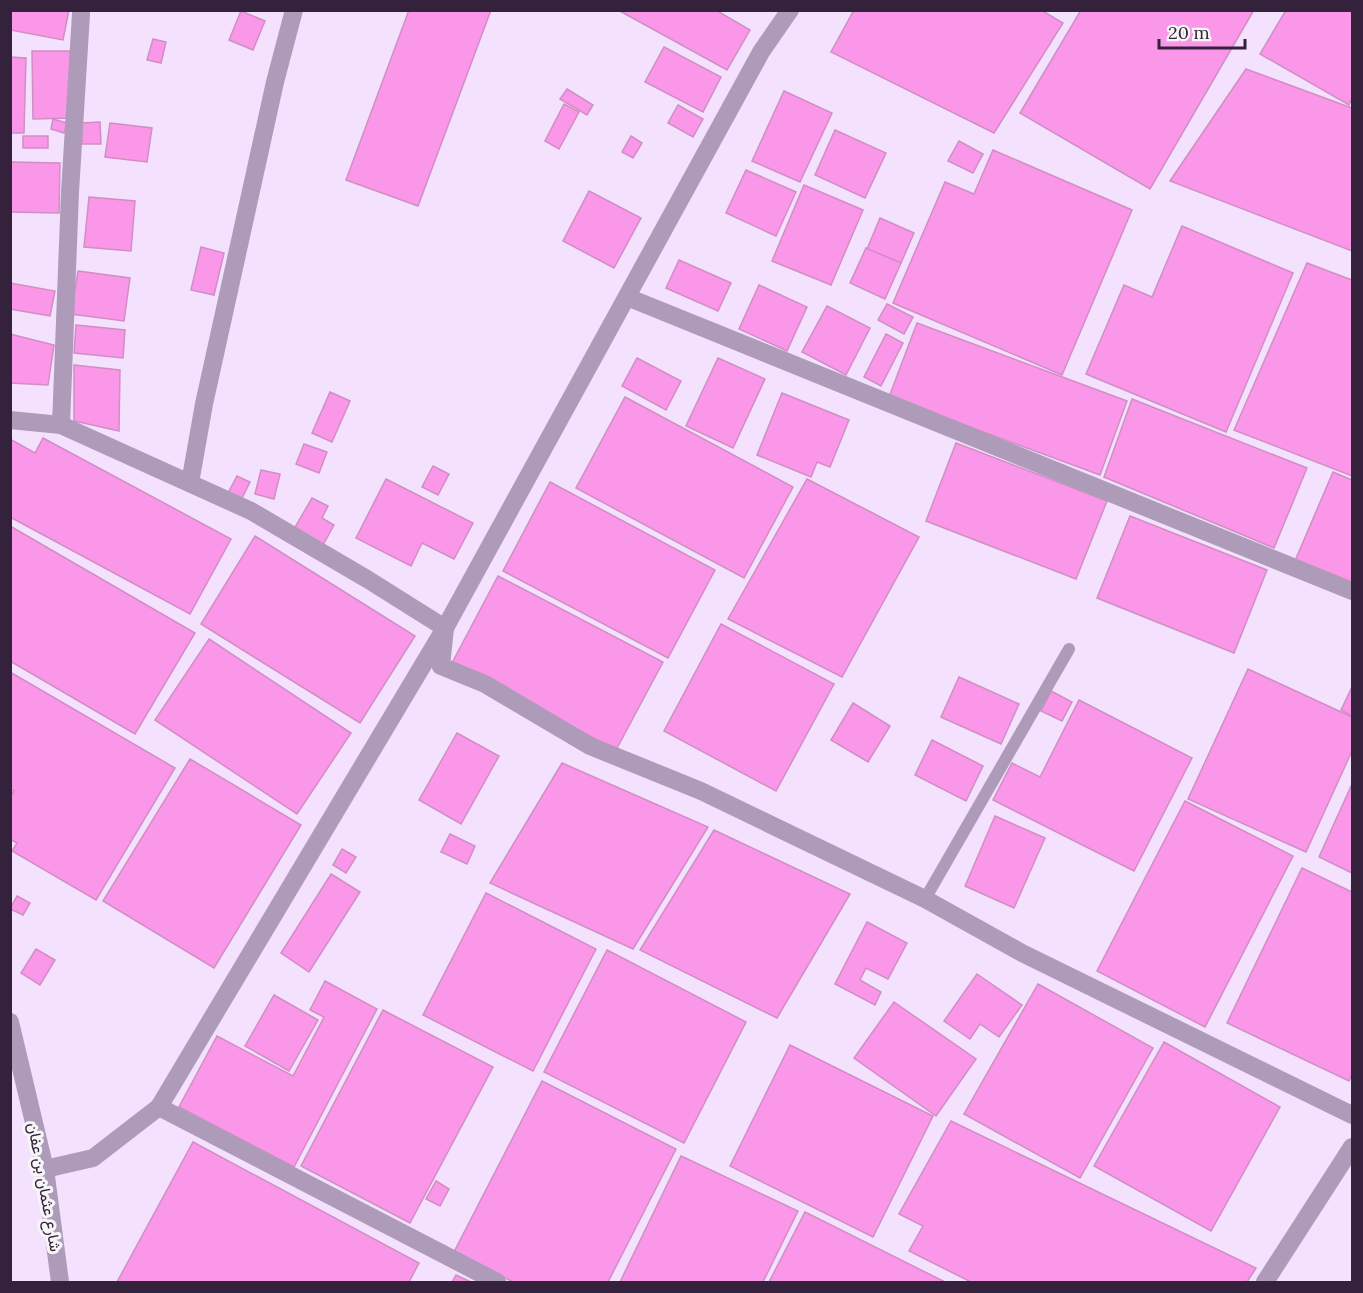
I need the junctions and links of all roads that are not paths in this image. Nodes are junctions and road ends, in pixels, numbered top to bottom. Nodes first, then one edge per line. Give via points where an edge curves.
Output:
1 (294, 10) edge
2 (789, 10) edge
3 (81, 14) dead end
4 (627, 297) junction
5 (10, 420) edge
6 (61, 425) junction
7 (190, 483) junction
8 (1353, 591) edge
9 (445, 628) junction
10 (1070, 649) dead end
11 (925, 899) junction
12 (10, 1022) edge
13 (159, 1107) junction
14 (1353, 1115) edge
15 (1353, 1147) edge
16 (45, 1169) junction
17 (60, 1282) edge
18 (497, 1282) edge
19 (1265, 1282) edge

1 - 7 street via 204,404
2 - 4 street via 761,52
3 - 6 street
4 - 8 street
4 - 9 street
5 - 6 street
6 - 7 street
7 - 9 street via 260,517
9 - 11 street via 441,666 485,684 590,746 701,791
9 - 13 street
10 - 11 lane
11 - 14 street via 1022,953
12 - 16 street, شارع عثمان بن عفان
13 - 16 street via 93,1158
13 - 18 street
15 - 19 street
16 - 17 street, شارع عثمان بن عفان

